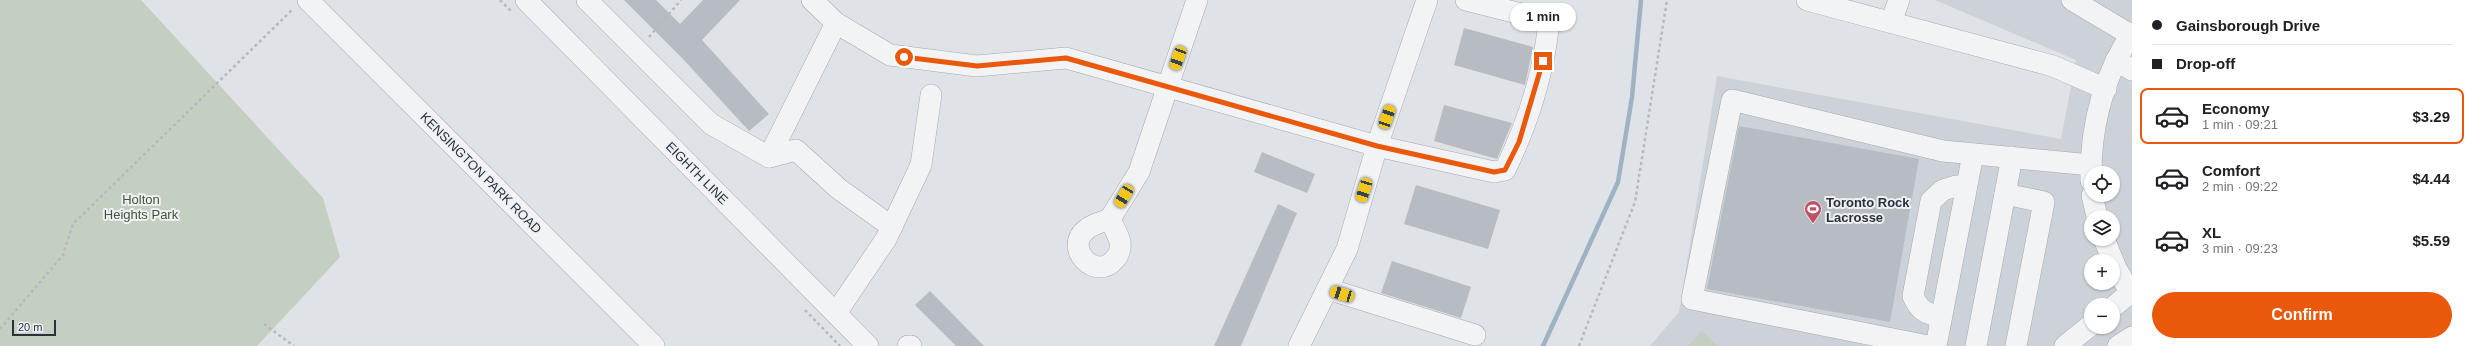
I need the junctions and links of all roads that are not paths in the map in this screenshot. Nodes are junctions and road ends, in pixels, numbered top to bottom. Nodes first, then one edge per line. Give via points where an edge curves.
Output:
1 (526, 0) edge
2 (587, 0) edge
3 (812, 0) edge
4 (1197, 0) edge
5 (1427, 0) edge
6 (1466, 0) edge
7 (1899, 0) edge
8 (2072, 0) edge
9 (1812, 1) edge
10 (303, 3) edge
11 (1857, 6) edge
12 (1891, 22) junction
13 (836, 24) junction
14 (2131, 34) edge
15 (2124, 65) edge
16 (1167, 85) junction
17 (2106, 89) junction
18 (931, 95) dead end
19 (1377, 146) junction
20 (1973, 154) junction
21 (769, 157) junction
22 (2012, 157) junction
23 (2092, 166) edge
24 (2084, 172) edge
25 (1966, 188) junction
26 (2005, 194) junction
27 (1110, 219) dead end
28 (892, 227) junction
29 (2107, 246) edge
30 (1328, 289) junction
31 (2131, 294) edge
32 (2120, 302) edge
33 (836, 313) junction
34 (1941, 317) junction
35 (2084, 331) edge
36 (1475, 335) dead end
37 (2132, 337) edge
38 (654, 346) edge
39 (868, 346) edge
40 (1299, 346) edge
41 (1928, 346) edge
42 (1936, 346) edge
43 (1976, 346) edge
44 (2016, 346) edge
45 (2066, 346) edge
46 (2118, 346) edge

1 - 33 street, EIGHTH LINE
2 - 21 street via 711,124
3 - 13 street
4 - 16 street
5 - 19 street
6 - 19 street via 1549,21 1547,48 1519,142 1505,170 1494,172
7 - 12 street
8 - 14 street
9 - 11 street
10 - 38 street, KENSINGTON PARK ROAD
11 - 12 street
12 - 17 street via 2052,66
13 - 16 street via 890,55 977,66 1066,58
13 - 21 street
14 - 15 street
15 - 17 street
16 - 19 street
16 - 27 street via 1139,172
17 - 23 street via 2096,117
18 - 28 street via 921,166
19 - 30 street via 1347,249
20 - 22 street
20 - 25 street
20 - 41 street via 1943,151 1732,100 1692,299
21 - 28 street via 796,150 839,188
22 - 24 street
22 - 26 street
25 - 34 street
25 - 34 street via 1956,186 1943,190 1931,201 1913,296 1918,307 1928,314
26 - 43 street
26 - 44 street via 2044,202
28 - 33 street
29 - 31 street
30 - 36 street
30 - 40 street
31 - 32 street
33 - 39 street, EIGHTH LINE
34 - 42 street
35 - 45 street
37 - 46 street

